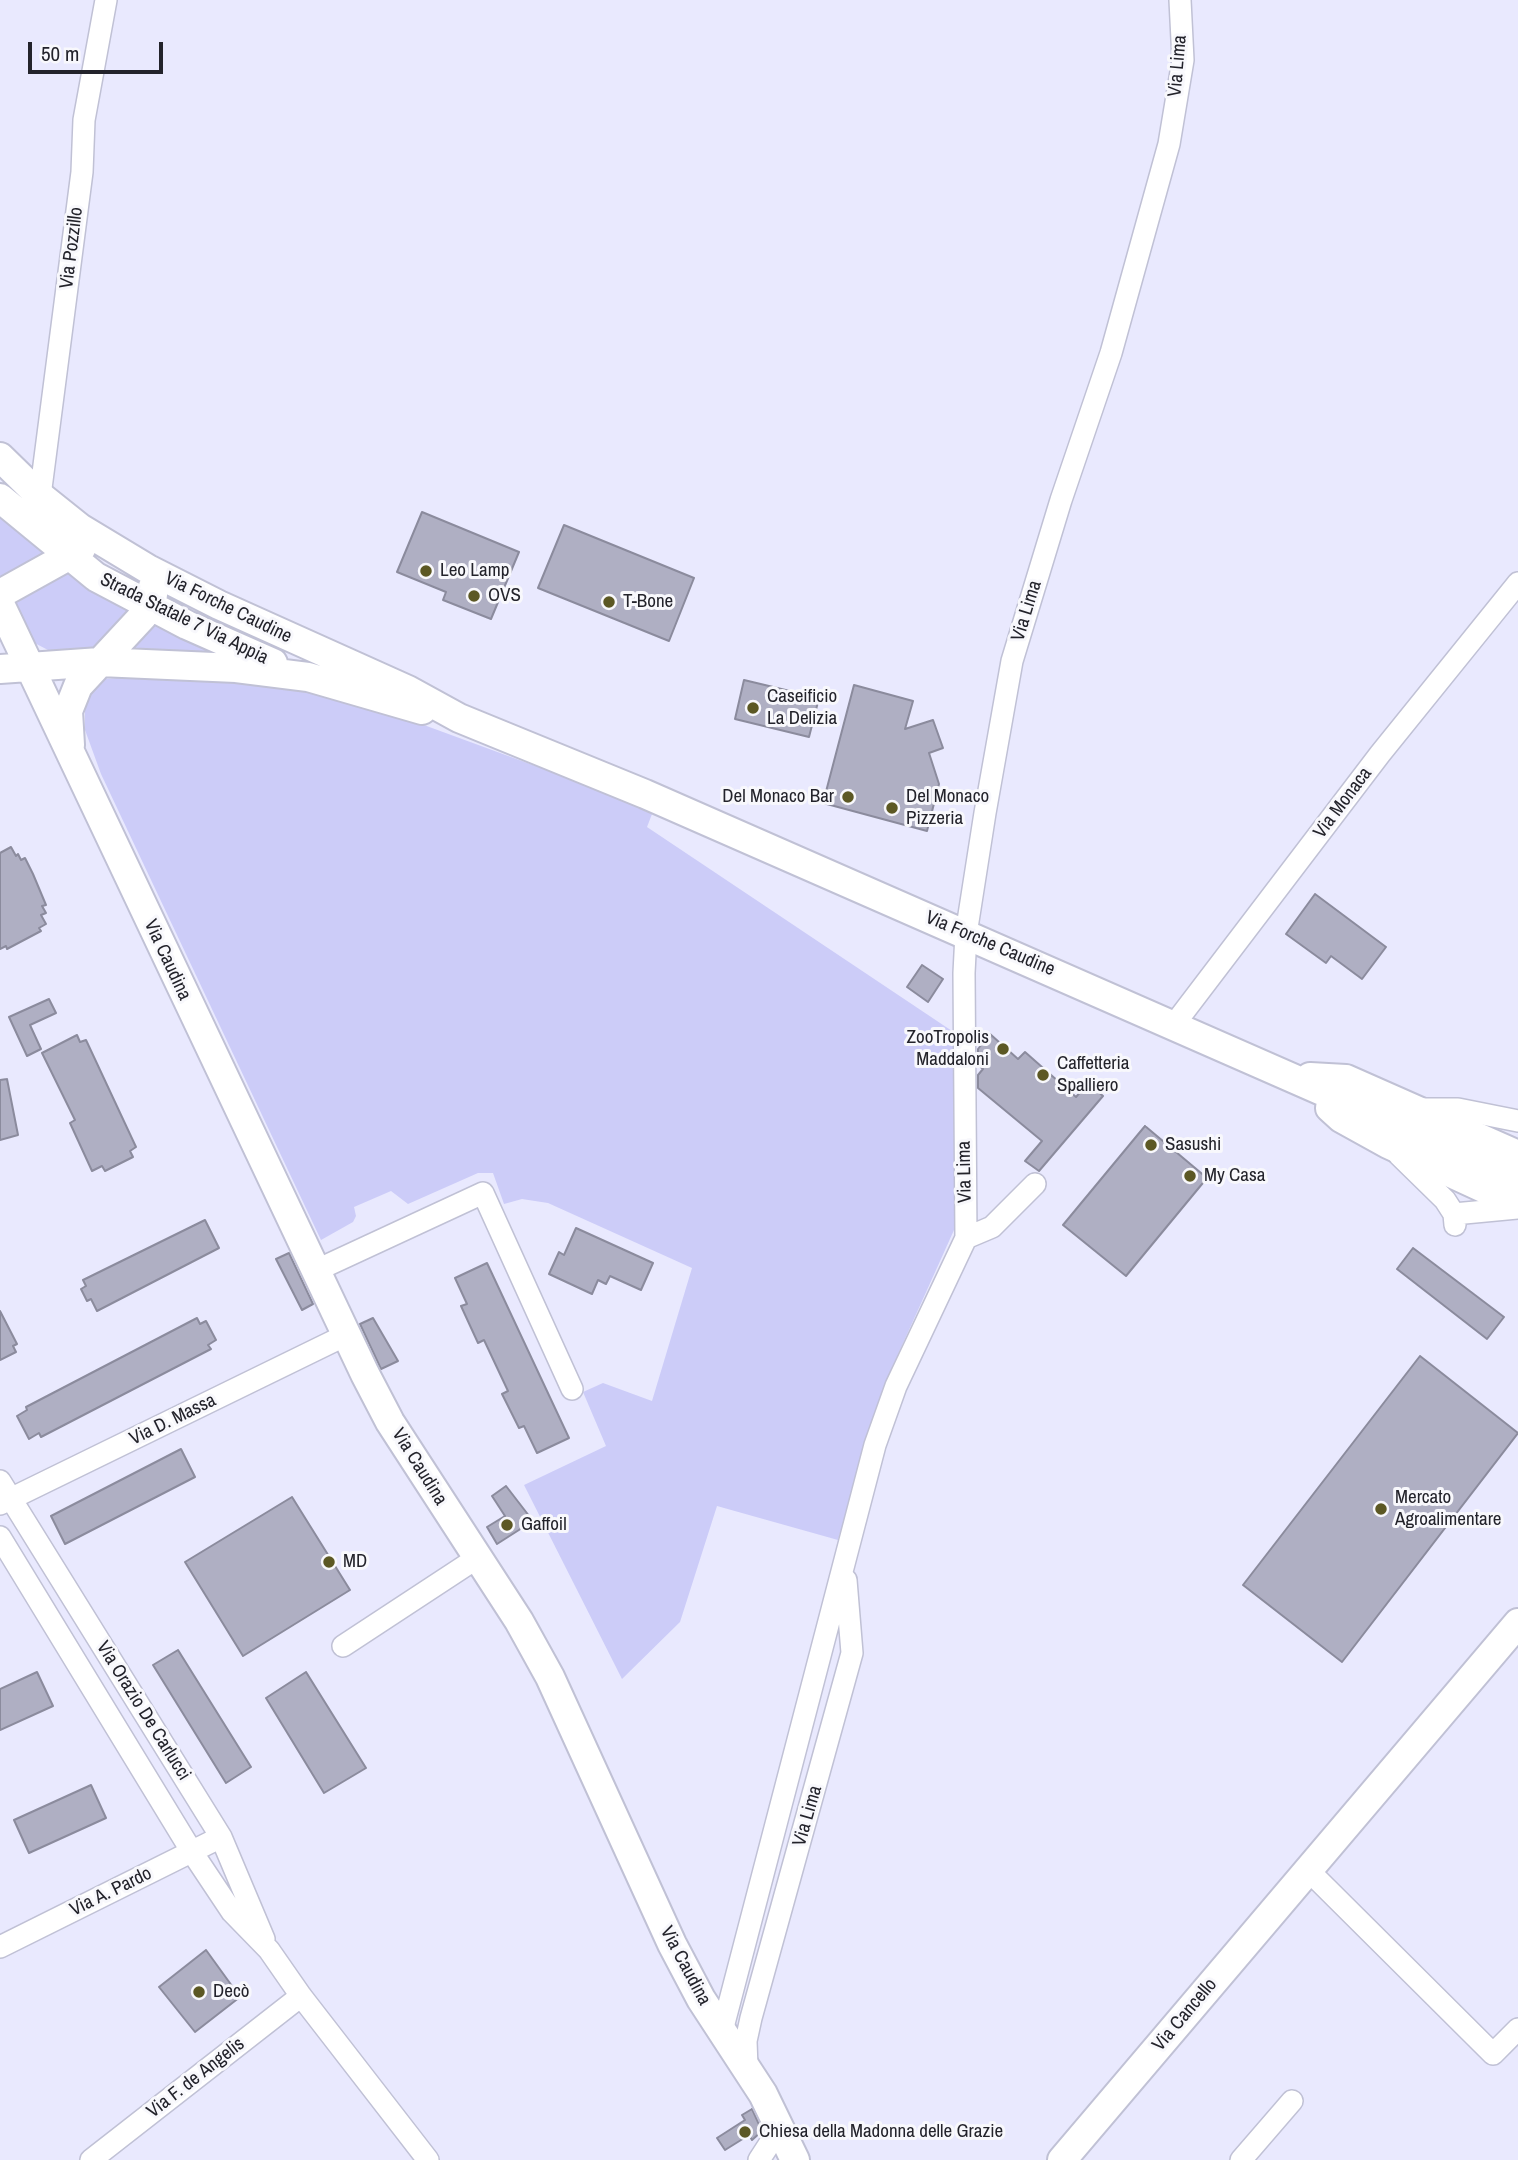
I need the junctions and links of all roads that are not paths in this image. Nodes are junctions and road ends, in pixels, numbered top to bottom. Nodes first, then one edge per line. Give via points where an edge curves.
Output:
1 (106, 0) edge
2 (1180, 0) edge
3 (0, 457) edge
4 (40, 496) junction
5 (0, 498) edge
6 (108, 546) junction
7 (66, 555) junction
8 (148, 569) junction
9 (1518, 583) edge
10 (0, 594) edge
11 (0, 604) edge
12 (148, 606) junction
13 (100, 662) junction
14 (30, 667) junction
15 (0, 669) edge
16 (308, 677) junction
17 (459, 718) junction
18 (72, 758) junction
19 (966, 934) junction
20 (1173, 1026) junction
21 (1293, 1076) junction
22 (1419, 1109) junction
23 (1518, 1121) edge
24 (1388, 1144) junction
25 (1518, 1154) edge
26 (1518, 1177) edge
27 (1035, 1184) dead end
28 (1518, 1206) edge
29 (966, 1238) junction
30 (317, 1270) junction
31 (346, 1335) junction
32 (572, 1389) dead end
33 (3, 1495) edge
34 (0, 1536) edge
35 (477, 1558) junction
36 (844, 1560) junction
37 (1518, 1623) edge
38 (343, 1646) dead end
39 (221, 1837) junction
40 (191, 1852) junction
41 (1308, 1870) junction
42 (0, 1947) edge
43 (269, 1950) junction
44 (734, 1984) junction
45 (301, 1996) junction
46 (701, 1999) junction
47 (1518, 2029) edge
48 (722, 2031) junction
49 (747, 2070) junction
50 (1292, 2101) dead end
51 (781, 2126) junction
52 (91, 2160) edge
53 (428, 2160) edge
54 (759, 2160) edge
55 (795, 2160) edge
56 (1062, 2160) edge
57 (1241, 2160) edge

1 - 4 street, Via Pozzillo via 84,120 82,172
2 - 19 street, Via Lima via 1183,60 1169,144 1111,353 1060,500 1012,661
3 - 4 main road, Strada Statale 7 Via Appia
4 - 6 main road, Strada Statale 7 Via Appia
5 - 7 main road, Strada Statale 7 Via Appia
6 - 7 main road via 86,547
6 - 8 main road, Via Forche Caudine
7 - 10 main road
7 - 12 main road, Strada Statale 7 Via Appia
8 - 12 main road via 153,583
8 - 17 main road, Via Forche Caudine
9 - 20 street, Via Monaca via 1380,754
11 - 14 main road, Via Caudina
12 - 13 main road, Via Caudina
12 - 16 main road, Strada Statale 7 Via Appia
13 - 14 main road, Via Forche Caudine
13 - 16 main road, Via Forche Caudine via 236,668
13 - 18 main road, Via Caudina via 78,686 68,711
14 - 15 main road, Via Forche Caudine
14 - 18 main road, Via Caudina
16 - 17 main road, Via Forche Caudine
17 - 19 main road, Via Forche Caudine
18 - 30 main road, Via Caudina
19 - 20 main road, Via Forche Caudine
19 - 29 street, Via Lima
20 - 21 main road, Via Forche Caudine
21 - 22 main road via 1346,1079
21 - 24 main road via 1341,1118
21 - 26 main road, Via Forche Caudine
22 - 23 street via 1458,1109
22 - 25 main road
24 - 28 main road
24 - 28 street via 1445,1200 1455,1220
27 - 29 street, Via Lima via 992,1227
29 - 36 street, Via Lima via 896,1387
30 - 31 main road, Via Caudina
30 - 32 street via 483,1193
31 - 33 street, Via D. Massa
31 - 35 main road, Via Caudina via 390,1422
33 - 39 street, Via Orazio De Carlucci
34 - 40 street, Via Orazio De Carlucci
35 - 38 street
35 - 46 main road, Via Caudina via 519,1620 556,1688
36 - 44 street, Via Lima
36 - 49 street, Via Lima via 852,1653 751,2018
37 - 41 main road, Via Cancello
39 - 40 street, Via A. Pardo
39 - 43 street, Via Orazio De Carlucci
40 - 42 street, Via A. Pardo
40 - 43 street, Via Orazio De Carlucci via 232,1912
41 - 47 street via 1493,2054
41 - 56 main road, Via Cancello
43 - 45 street, Via Orazio De Carlucci
44 - 46 street via 720,1997
44 - 48 street, Via Lima
45 - 52 street, Via F. de Angelis
45 - 53 street, Via Orazio De Carlucci
46 - 48 main road, Via Caudina
48 - 49 main road, Via Caudina
49 - 51 main road, Via Caudina
50 - 57 street
51 - 54 street
51 - 55 main road, Via Caudina

